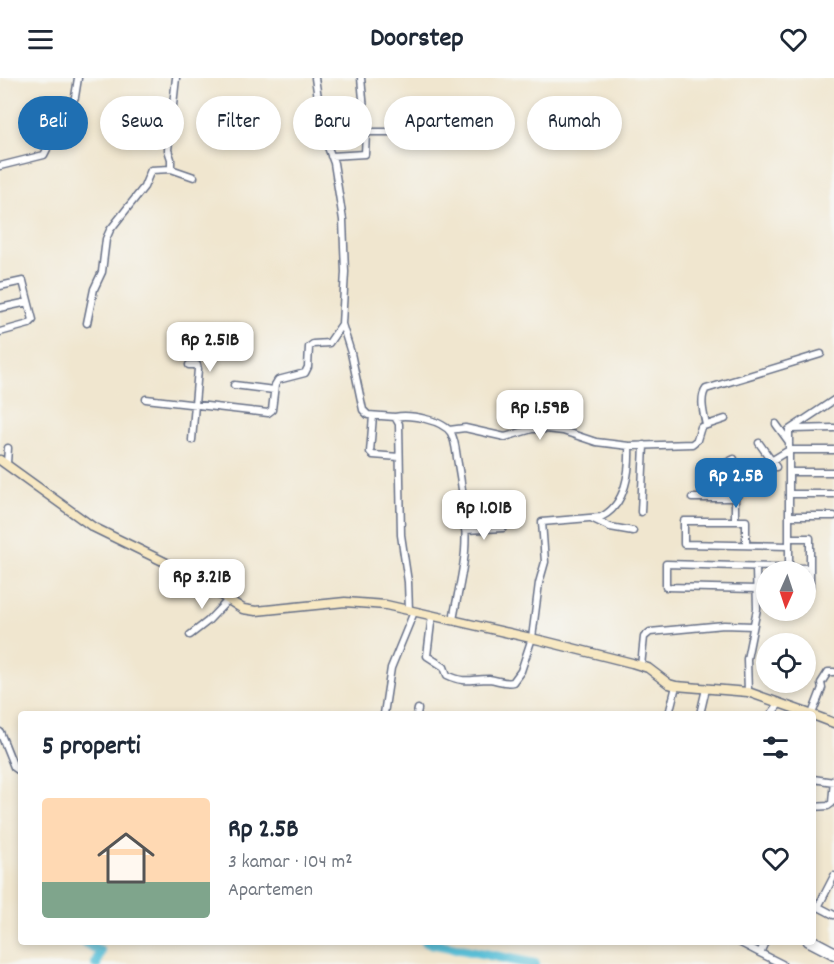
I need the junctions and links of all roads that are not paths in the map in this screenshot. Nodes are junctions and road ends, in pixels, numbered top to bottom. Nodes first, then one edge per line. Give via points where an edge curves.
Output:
1 (78, 78) edge
2 (176, 78) edge
3 (315, 78) edge
4 (362, 78) edge
5 (318, 96) edge
6 (363, 96) edge
7 (329, 150) edge
8 (365, 150) edge
9 (331, 156) junction
10 (0, 166) edge
11 (171, 169) junction
12 (194, 177) dead end
13 (0, 286) edge
14 (28, 302) junction
15 (0, 308) edge
16 (87, 323) dead end
17 (342, 324) junction
18 (0, 332) edge
19 (821, 354) dead end
20 (189, 365) dead end
21 (234, 385) dead end
22 (274, 390) junction
23 (146, 399) dead end
24 (834, 400) edge
25 (194, 406) junction
26 (824, 407) junction
27 (834, 407) edge
28 (816, 412) junction
29 (373, 416) junction
30 (396, 417) junction
31 (725, 419) dead end
32 (776, 424) dead end
33 (706, 425) junction
34 (816, 428) junction
35 (834, 428) edge
36 (791, 429) junction
37 (449, 430) junction
38 (192, 440) dead end
39 (759, 443) dead end
40 (644, 445) junction
41 (629, 446) junction
42 (789, 447) junction
43 (8, 448) dead end
44 (834, 450) edge
45 (399, 457) junction
46 (734, 459) dead end
47 (4, 461) edge
48 (771, 461) junction
49 (727, 462) junction
50 (776, 467) dead end
51 (716, 468) dead end
52 (789, 472) junction
53 (834, 472) edge
54 (712, 480) dead end
55 (789, 494) junction
56 (834, 494) edge
57 (692, 498) dead end
58 (723, 498) junction
59 (735, 498) junction
60 (641, 512) dead end
61 (789, 516) junction
62 (834, 516) edge
63 (591, 518) junction
64 (735, 521) junction
65 (503, 528) dead end
66 (465, 530) junction
67 (633, 531) dead end
68 (789, 538) junction
69 (746, 545) junction
70 (789, 546) junction
71 (789, 561) edge
72 (810, 561) edge
73 (756, 568) edge
74 (756, 589) edge
75 (228, 600) junction
76 (411, 611) junction
77 (756, 613) edge
78 (432, 615) junction
79 (453, 620) junction
80 (753, 626) junction
81 (190, 635) dead end
82 (532, 638) junction
83 (641, 666) junction
84 (834, 672) edge
85 (676, 686) junction
86 (706, 689) junction
87 (748, 692) junction
88 (780, 703) junction
89 (384, 711) edge
90 (670, 711) edge
91 (701, 711) edge
92 (773, 711) edge
93 (800, 711) edge
94 (810, 711) edge
95 (816, 717) edge
96 (834, 723) edge
97 (0, 732) edge
98 (18, 770) edge
99 (816, 779) edge
100 (834, 781) edge
101 (816, 807) edge
102 (834, 876) edge
103 (816, 905) edge
104 (834, 915) edge
105 (816, 941) edge
106 (745, 945) edge
107 (764, 945) edge
108 (813, 945) edge
109 (834, 950) edge
110 (760, 953) junction
111 (834, 956) edge
112 (782, 964) edge

1 - 10 street via 73,101 51,104 46,152
2 - 11 street via 168,150
3 - 5 street
4 - 6 street
7 - 9 street
8 - 9 street via 365,154
9 - 17 street via 343,220
11 - 12 street
11 - 16 street via 151,170 144,187 110,230
13 - 14 street via 23,281
14 - 15 street
14 - 18 street via 32,322
17 - 22 street via 329,343 309,347 306,371 281,378
17 - 29 street via 363,410
19 - 33 street via 706,389 702,398
20 - 25 street via 198,367
21 - 22 street
22 - 25 street via 272,410 265,414
23 - 25 street
24 - 26 street
25 - 38 street
26 - 27 street
26 - 28 street
28 - 34 street
28 - 36 street
29 - 30 street
29 - 45 street via 370,452
30 - 37 street via 419,417
30 - 45 street via 400,428
31 - 33 street
32 - 42 street
33 - 40 street via 692,444
34 - 35 street
34 - 36 street
36 - 42 street
37 - 41 street via 465,428 505,436 546,429
37 - 66 street via 461,478
39 - 48 street
40 - 41 street
40 - 60 street
41 - 63 street via 628,475 615,507 601,517
42 - 44 street
42 - 48 street
42 - 52 street
43 - 47 street
45 - 76 street via 401,535
46 - 49 street
47 - 75 street via 93,527 183,571
48 - 50 street
49 - 51 street
49 - 59 street via 741,490
52 - 53 street
52 - 55 street
54 - 58 street
55 - 56 street
55 - 61 street
57 - 58 street
58 - 59 street
59 - 64 street
61 - 62 street
61 - 68 street
63 - 67 street
63 - 82 street via 542,522 545,562
64 - 69 street via 746,521
64 - 69 street via 684,521 684,544
65 - 66 street
66 - 79 street
68 - 70 street
68 - 72 street via 810,538
69 - 70 street
70 - 71 street
73 - 74 street via 666,564 666,587
75 - 76 street via 250,610 345,602
75 - 81 street
76 - 78 street
76 - 89 street via 391,668
77 - 80 street
78 - 79 street
78 - 82 street via 427,656 444,667 447,675 470,682 513,682
79 - 82 street
80 - 83 street via 650,632 644,637
80 - 87 street via 747,659
82 - 83 street
83 - 85 street
84 - 94 street via 828,672 821,683
85 - 86 street
85 - 90 street
86 - 87 street
86 - 91 street
87 - 88 street
88 - 92 street
88 - 93 street
95 - 96 street
97 - 98 street
99 - 100 street
100 - 101 street via 832,803
102 - 103 street
103 - 104 street
105 - 109 street
106 - 110 street
107 - 110 street
108 - 111 street
110 - 112 street

